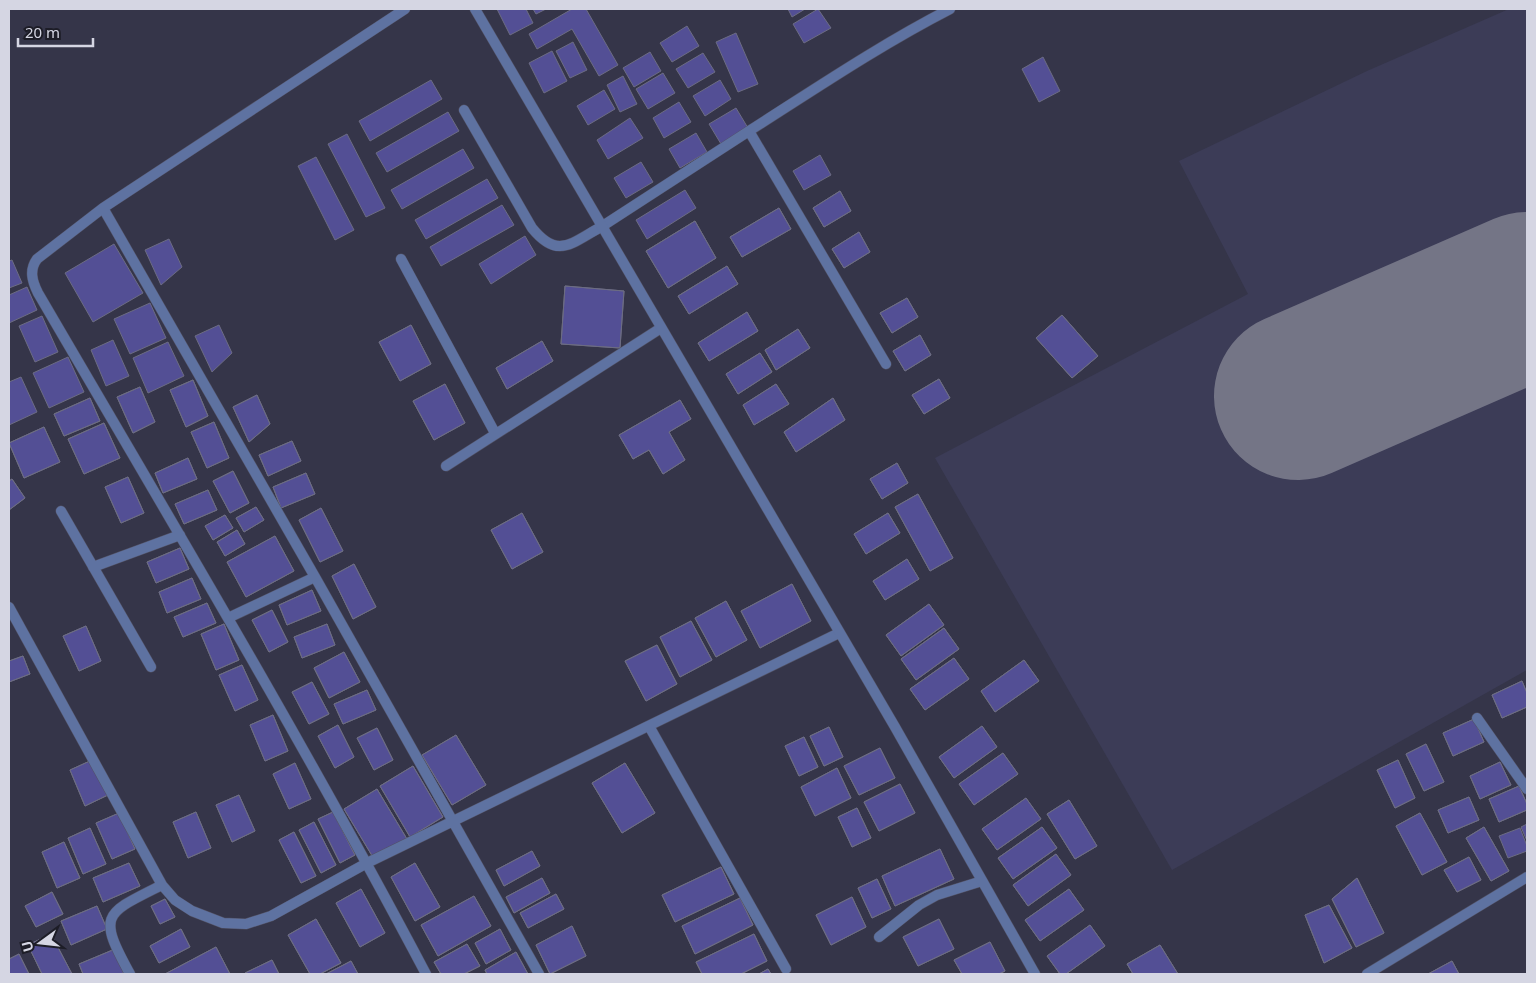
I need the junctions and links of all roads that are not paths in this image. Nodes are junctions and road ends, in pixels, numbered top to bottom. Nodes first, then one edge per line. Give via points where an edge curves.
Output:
1 (405, 9) edge
2 (474, 9) edge
3 (950, 9) edge
4 (464, 110) dead end
5 (749, 131) junction
6 (103, 208) junction
7 (601, 227) junction
8 (401, 259) dead end
9 (661, 328) junction
10 (886, 364) dead end
11 (495, 433) junction
12 (446, 466) dead end
13 (61, 511) dead end
14 (180, 535) junction
15 (93, 568) junction
16 (315, 577) junction
17 (9, 607) edge
18 (228, 618) junction
19 (840, 633) junction
20 (151, 667) dead end
21 (1477, 718) dead end
22 (649, 726) junction
23 (1527, 789) edge
24 (453, 822) junction
25 (367, 863) junction
26 (1527, 877) edge
27 (982, 881) junction
28 (162, 886) junction
29 (879, 937) dead end
30 (786, 969) dead end
31 (130, 974) edge
32 (426, 974) edge
33 (539, 974) edge
34 (1035, 974) edge
35 (1367, 974) edge

1 - 6 street
2 - 7 street
3 - 5 street via 844,70
4 - 7 street via 542,240 554,246 566,246
5 - 7 street
5 - 10 street
6 - 14 street via 37,259 32,271 34,285
6 - 16 street
7 - 9 street
8 - 11 street
9 - 11 street
9 - 19 street
11 - 12 street
13 - 15 street
14 - 15 street
14 - 18 street
15 - 20 street
16 - 18 street
16 - 24 street
17 - 28 street
18 - 25 street
19 - 22 street
19 - 27 street
21 - 23 street
22 - 24 street
22 - 30 street
24 - 25 street
24 - 33 street
25 - 28 street via 271,916 246,924 223,923 192,911
25 - 32 street
26 - 35 street
27 - 29 street via 937,895
27 - 34 street
28 - 31 street via 124,904 114,913 109,924 115,947

